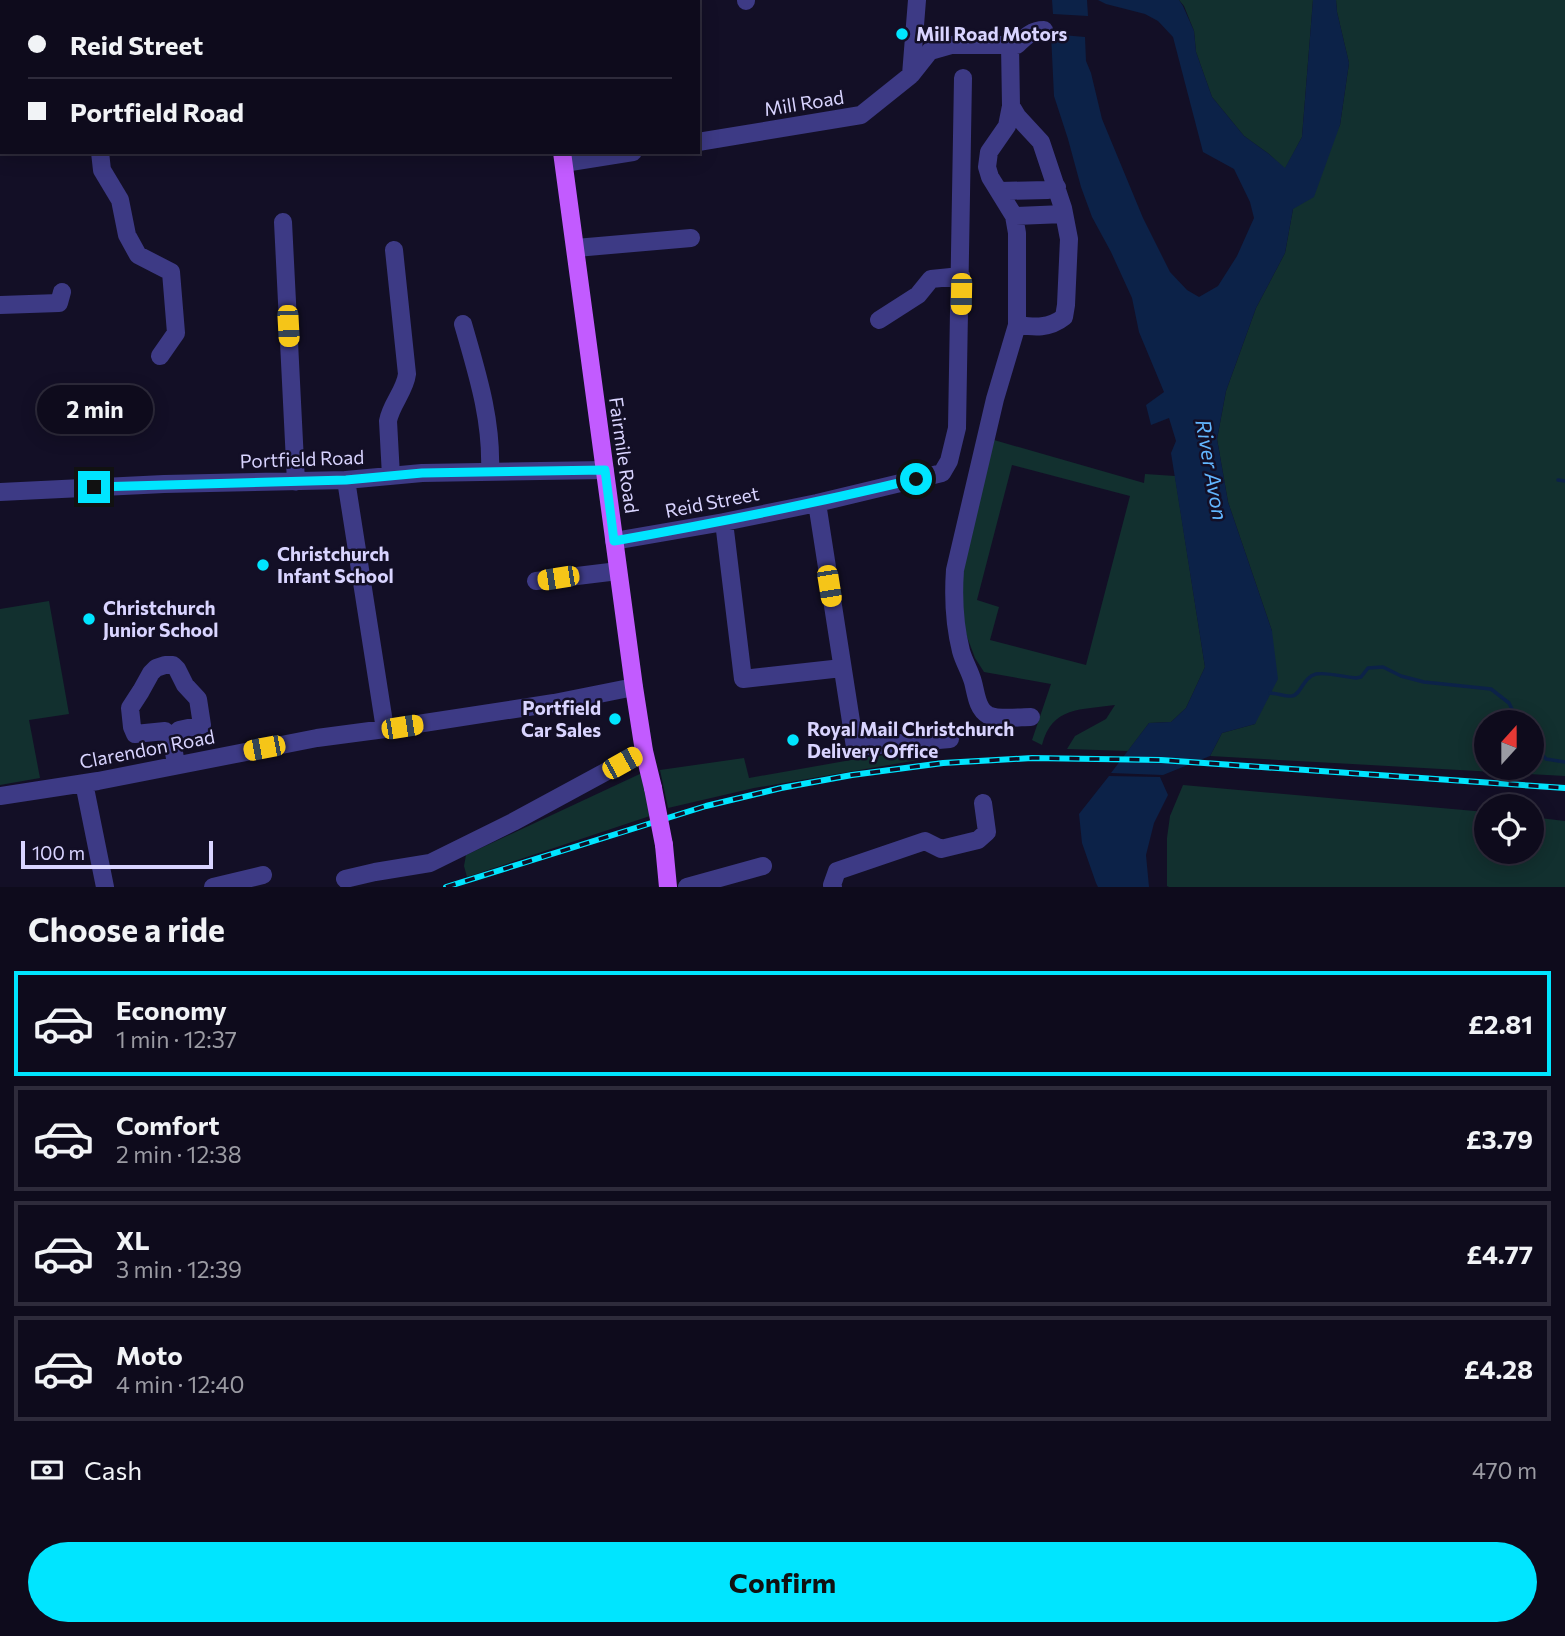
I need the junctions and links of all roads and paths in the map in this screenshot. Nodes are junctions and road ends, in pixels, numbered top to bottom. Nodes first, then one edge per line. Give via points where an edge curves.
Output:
1 (918, 0) edge
2 (1044, 30) dead end
3 (1010, 45) junction
4 (911, 75) junction
5 (963, 78) dead end
6 (1011, 106) junction
7 (700, 142) edge
8 (100, 154) edge
9 (610, 154) edge
10 (563, 158) edge
11 (1057, 187) junction
12 (999, 191) junction
13 (1064, 214) junction
14 (1014, 216) junction
15 (283, 222) dead end
16 (691, 238) dead end
17 (576, 248) junction
18 (394, 250) dead end
19 (961, 276) junction
20 (61, 303) dead end
21 (0, 305) edge
22 (879, 320) dead end
23 (463, 324) dead end
24 (1017, 325) junction
25 (160, 356) dead end
26 (605, 470) junction
27 (490, 471) junction
28 (391, 476) junction
29 (346, 480) junction
30 (296, 482) junction
31 (0, 492) edge
32 (817, 503) junction
33 (724, 522) junction
34 (614, 541) junction
35 (618, 571) junction
36 (536, 582) dead end
37 (842, 668) junction
38 (634, 687) junction
39 (1031, 717) dead end
40 (385, 729) junction
41 (172, 739) junction
42 (950, 739) dead end
43 (644, 751) junction
44 (176, 765) junction
45 (84, 783) junction
46 (0, 796) edge
47 (983, 803) dead end
48 (764, 866) dead end
49 (345, 879) dead end
50 (252, 881) edge
51 (105, 887) edge
52 (213, 887) edge
53 (668, 887) edge
54 (687, 887) edge
55 (833, 887) edge

1 - 4 street
2 - 3 street
3 - 4 street, Mill Road via 951,45 930,51
3 - 6 street
4 - 7 street, Mill Road via 861,116
5 - 19 street
6 - 11 street via 1041,142
6 - 12 street via 1007,126 989,152 987,167
8 - 25 street via 102,170 120,200 127,235 138,255 172,272 176,333
9 - 10 street
10 - 17 main road, Fairmile Road
11 - 12 street
11 - 13 street
12 - 14 street
13 - 14 street
13 - 24 street via 1069,239 1064,317 1056,324 1039,327
14 - 24 street
15 - 30 street
16 - 17 street
17 - 26 main road, Fairmile Road
18 - 28 street via 407,374 389,413
19 - 22 street via 931,279 918,295
19 - 32 street, Reid Street via 957,428 942,473
20 - 21 street
23 - 27 street via 481,388
24 - 39 street via 995,398 953,593 962,654 979,706 995,717
26 - 27 street, Portfield Road
26 - 34 main road, Fairmile Road
27 - 28 street, Portfield Road
28 - 29 street, Portfield Road
29 - 30 street, Portfield Road
29 - 40 street
30 - 31 street, Portfield Road
32 - 33 street, Reid Street
32 - 37 street
33 - 34 street, Reid Street
33 - 37 street via 743,679 799,678
34 - 35 main road, Fairmile Road
35 - 36 street
35 - 38 main road, Fairmile Road
37 - 42 street via 855,747
38 - 40 street, Clarendon Road
38 - 43 main road, Fairmile Road
40 - 44 street, Clarendon Road
41 - 41 street via 165,732 135,734 130,717 130,708 151,673 165,665 177,668 198,699 202,725 179,730
41 - 44 street
43 - 49 street via 430,863
43 - 53 main road, Fairmile Road, bridge
44 - 45 street, Clarendon Road
45 - 46 street, Clarendon Road
45 - 51 street
47 - 55 street via 987,832 978,840 942,849 925,841 837,871
48 - 54 street
50 - 52 street

